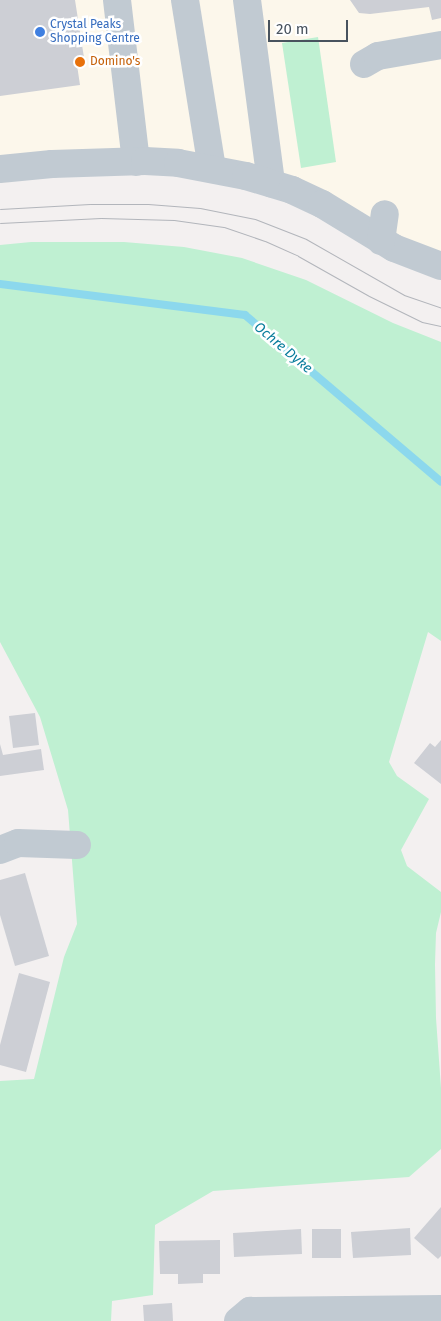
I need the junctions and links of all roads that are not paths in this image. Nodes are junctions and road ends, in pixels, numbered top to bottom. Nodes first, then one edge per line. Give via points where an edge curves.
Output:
1 (117, 0) edge
2 (185, 0) edge
3 (247, 0) edge
4 (441, 45) edge
5 (364, 64) dead end
6 (136, 162) junction
7 (212, 168) junction
8 (0, 169) edge
9 (271, 183) junction
10 (441, 266) edge
11 (78, 845) dead end
12 (0, 850) edge
13 (441, 1310) edge
14 (238, 1321) edge

1 - 6 street
2 - 7 street
3 - 9 street
4 - 5 street via 378,56
6 - 7 street
6 - 8 street
7 - 9 street
9 - 10 street via 383,228 394,248
11 - 12 street via 18,843
13 - 14 street via 250,1312

